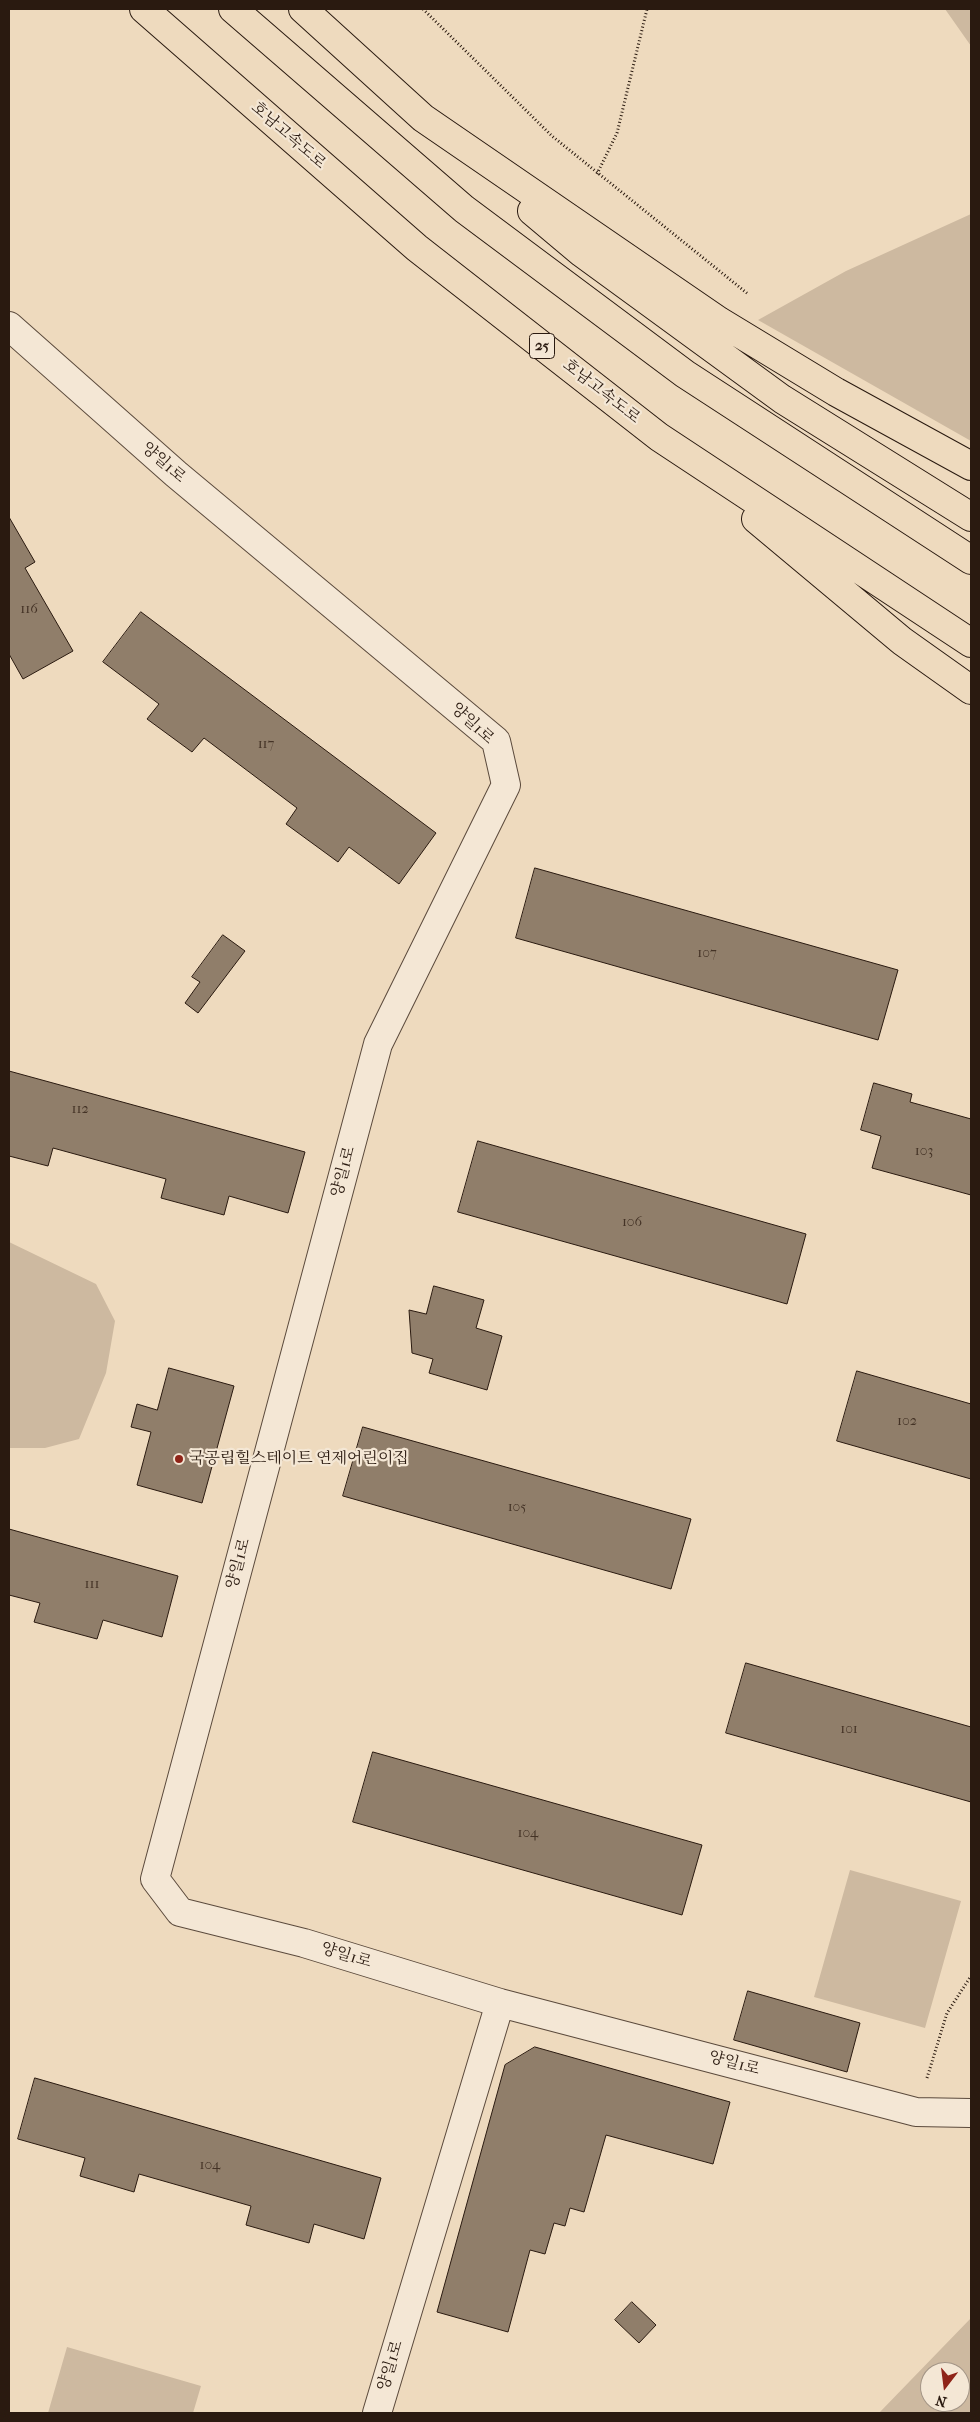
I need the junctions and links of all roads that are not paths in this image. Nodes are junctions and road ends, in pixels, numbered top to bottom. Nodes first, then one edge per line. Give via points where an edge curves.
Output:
1 (144, 9) edge
2 (234, 9) edge
3 (302, 9) edge
4 (423, 118) junction
5 (9, 326) edge
6 (659, 437) junction
7 (971, 466) edge
8 (971, 517) edge
9 (971, 560) edge
10 (971, 643) edge
11 (971, 690) edge
12 (500, 2003) junction
13 (970, 2113) edge
14 (377, 2413) edge

1 - 6 highway, 호남고속도로 / 25 via 417,248
2 - 9 highway via 488,227 685,374
3 - 4 highway
4 - 7 highway via 719,320 836,392
4 - 8 highway via 590,259 782,398
5 - 12 street, 양일1로 via 176,474 496,741 506,784 378,1044 154,1879 180,1912 304,1943
6 - 10 highway, 호남고속도로 / 25
6 - 11 highway via 902,642
12 - 13 street, 양일1로 via 916,2112
12 - 14 street, 양일1로

